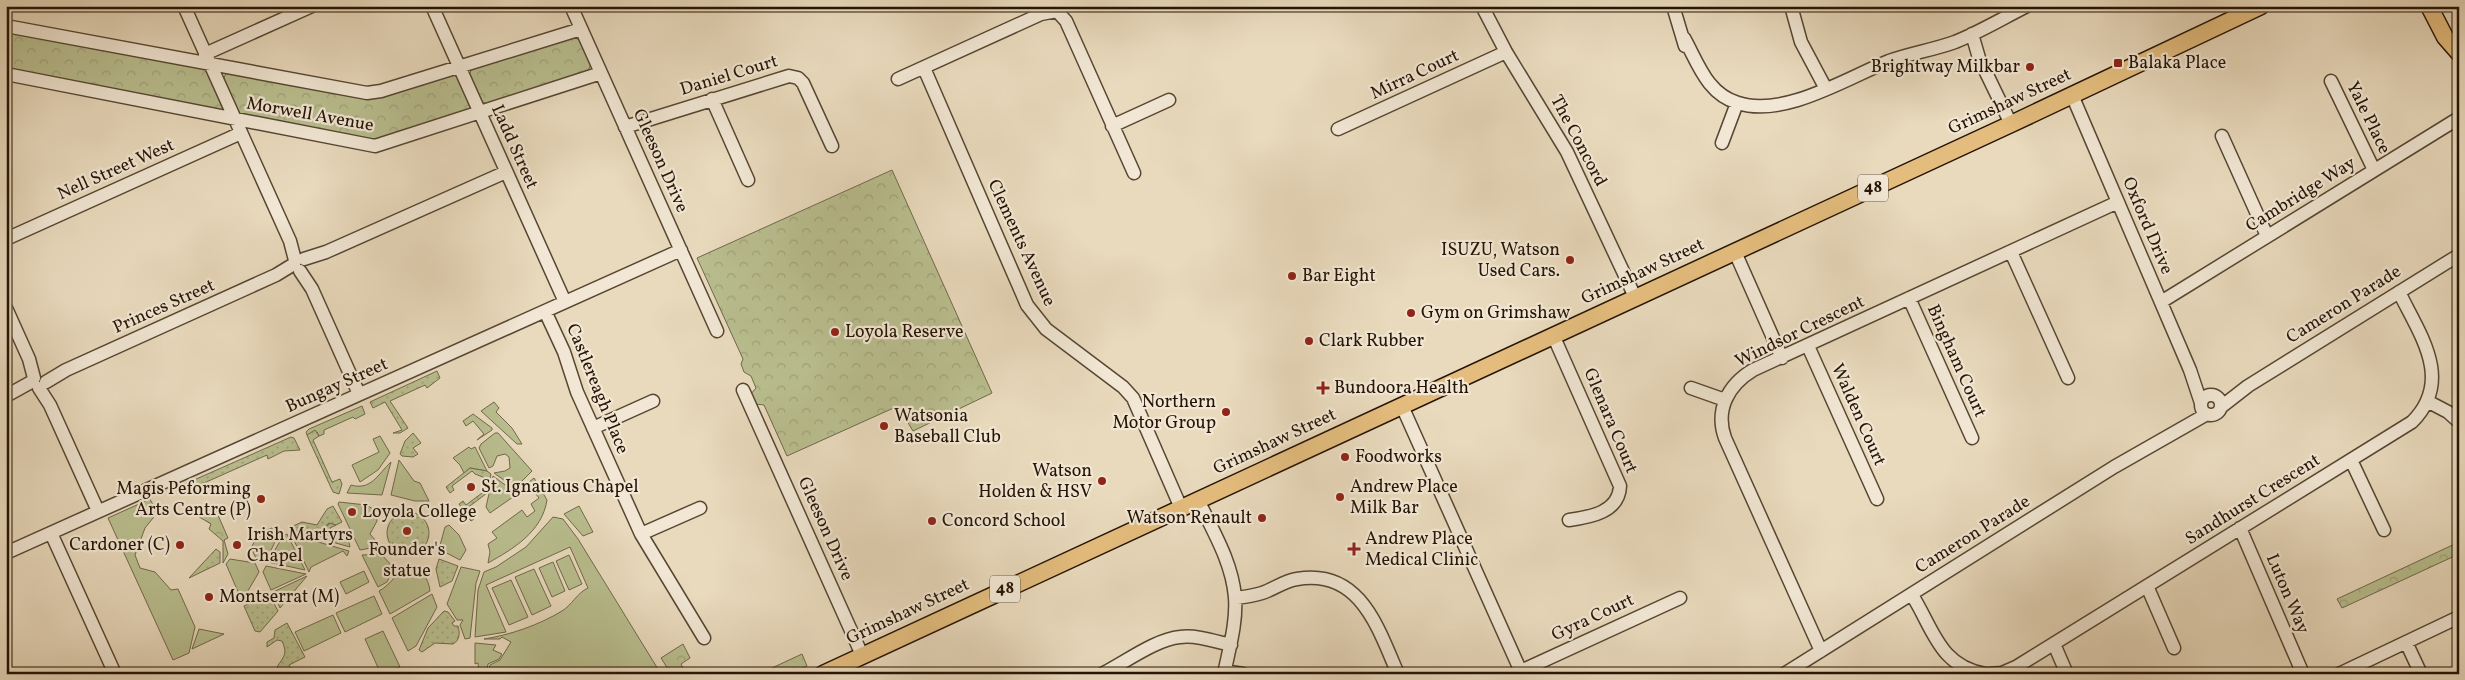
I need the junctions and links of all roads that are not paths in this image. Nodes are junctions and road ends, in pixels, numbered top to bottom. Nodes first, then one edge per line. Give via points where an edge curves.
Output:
1 (184, 6) edge
2 (312, 6) edge
3 (432, 6) edge
4 (571, 6) edge
5 (1482, 6) edge
6 (1673, 6) edge
7 (1791, 6) edge
8 (2261, 6) edge
9 (2429, 6) edge
10 (2019, 8) edge
11 (6, 26) edge
12 (581, 30) junction
13 (1968, 36) junction
14 (1506, 52) junction
15 (2459, 53) edge
16 (208, 59) junction
17 (459, 67) junction
18 (924, 68) junction
19 (601, 73) junction
20 (6, 74) edge
21 (898, 79) dead end
22 (2331, 81) dead end
23 (1826, 89) junction
24 (2072, 95) junction
25 (712, 99) junction
26 (1169, 100) dead end
27 (1736, 106) junction
28 (480, 112) junction
29 (234, 118) junction
30 (2459, 118) edge
31 (2011, 124) junction
32 (1112, 126) junction
33 (625, 127) junction
34 (1338, 129) dead end
35 (241, 133) junction
36 (2222, 136) dead end
37 (1722, 143) dead end
38 (832, 146) dead end
39 (2374, 170) junction
40 (506, 172) junction
41 (1134, 173) dead end
42 (748, 180) dead end
43 (2118, 202) junction
44 (2267, 236) junction
45 (6, 240) edge
46 (681, 250) junction
47 (1735, 252) junction
48 (2011, 252) junction
49 (2459, 255) edge
50 (300, 264) junction
51 (2399, 292) junction
52 (1635, 298) junction
53 (1909, 298) junction
54 (565, 302) junction
55 (2161, 302) junction
56 (6, 308) edge
57 (546, 311) junction
58 (716, 331) dead end
59 (1553, 336) junction
60 (1808, 346) junction
61 (1782, 358) junction
62 (2190, 370) junction
63 (2068, 378) dead end
64 (40, 382) junction
65 (1691, 388) dead end
66 (743, 390) dead end
67 (359, 394) junction
68 (10, 395) edge
69 (2217, 399) junction
70 (1725, 400) junction
71 (652, 401) dead end
72 (2427, 402) junction
73 (1402, 406) junction
74 (2203, 408) junction
75 (2459, 422) edge
76 (592, 428) junction
77 (1972, 438) dead end
78 (2351, 460) junction
79 (1877, 499) dead end
80 (1198, 500) junction
81 (700, 508) dead end
82 (1181, 508) junction
83 (98, 511) junction
84 (1568, 520) dead end
85 (2240, 528) junction
86 (2384, 530) dead end
87 (51, 532) junction
88 (641, 534) junction
89 (6, 553) edge
90 (2147, 586) junction
91 (1909, 596) junction
92 (1235, 598) junction
93 (1680, 598) dead end
94 (2459, 617) edge
95 (704, 638) dead end
96 (2406, 642) junction
97 (2054, 644) junction
98 (1231, 645) junction
99 (2174, 648) dead end
100 (1821, 651) junction
101 (862, 655) junction
102 (1964, 671) edge
103 (1224, 672) edge
104 (1522, 672) edge
105 (115, 674) edge
106 (823, 674) edge
107 (1102, 674) edge
108 (1243, 674) edge
109 (1398, 674) edge
110 (1784, 674) edge
111 (1986, 674) edge
112 (2067, 674) edge
113 (2303, 674) edge
114 (2339, 674) edge
115 (2421, 674) edge

1 - 16 street
2 - 16 street
3 - 17 street, Ladd Street
4 - 12 street, Gleeson Drive
5 - 14 street, The Concord
6 - 27 street via 1684,38 1705,78
7 - 23 street via 1801,42
8 - 24 main road, Grimshaw Street / 48
9 - 15 main road via 2445,37
10 - 13 street
11 - 16 street, Morwell Avenue
12 - 17 street, Morwell Avenue
12 - 19 street, Gleeson Drive
13 - 23 street via 1901,57
13 - 31 street
14 - 34 street, Mirra Court
14 - 52 street, The Concord via 1567,152
16 - 17 street, Morwell Avenue via 367,93
16 - 29 street
17 - 28 street, Ladd Street
18 - 21 street
18 - 32 street via 1041,14 1057,11 1066,21
18 - 82 street, Clements Avenue via 1027,305 1046,329 1133,398
19 - 28 street, Morwell Avenue
19 - 33 street, Gleeson Drive
20 - 29 street, Morwell Avenue
22 - 39 street, Yale Place
23 - 27 street via 1766,106
24 - 31 main road, Grimshaw Street / 48
24 - 43 street, Oxford Drive
25 - 33 street, Daniel Court
25 - 38 street, Daniel Court via 784,77 796,77 803,83
25 - 42 street
26 - 32 street
27 - 37 street
28 - 29 street, Morwell Avenue via 375,146
28 - 40 street, Ladd Street
29 - 35 street
30 - 39 street, Cambridge Way
31 - 47 main road, Grimshaw Street / 48
32 - 41 street
33 - 46 street, Gleeson Drive
35 - 45 street, Nell Street West
35 - 50 street
36 - 44 street
39 - 44 street, Cambridge Way
40 - 50 street, Princes Street
40 - 54 street, Ladd Street
43 - 48 street, Windsor Crescent
43 - 55 street, Oxford Drive
44 - 55 street, Cambridge Way
46 - 54 street, Bungay Street
46 - 58 street, Gleeson Drive
47 - 52 main road, Grimshaw Street / 48
47 - 61 street
48 - 53 street, Windsor Crescent
48 - 63 street
49 - 51 street, Cameron Parade
50 - 64 street, Princes Street
50 - 67 street
51 - 69 street, Cameron Parade via 2248,386
51 - 72 street, Sandhurst Crescent via 2430,361 2433,379
52 - 59 main road, Grimshaw Street / 48
53 - 60 street, Windsor Crescent
53 - 77 street, Bingham Court
54 - 57 street, Bungay Street
55 - 62 street, Oxford Drive
56 - 64 street
57 - 67 street, Bungay Street
57 - 76 street, Castlereagh Place
59 - 73 main road, Grimshaw Street / 48
59 - 84 street, Glenara Court via 1620,486 1618,499 1609,508
60 - 61 street, Windsor Crescent
60 - 79 street, Walden Court
61 - 70 street, Windsor Crescent via 1745,375 1730,389
62 - 69 street, Oxford Drive
62 - 74 street, Oxford Drive
64 - 68 street, Princes Street
64 - 83 street
65 - 70 street
66 - 101 street, Gleeson Drive
67 - 83 street, Bungay Street
69 - 74 street via 2204,397
69 - 74 street via 2216,414
70 - 100 street, Windsor Crescent via 1721,420 1725,438
71 - 76 street
72 - 75 street via 2448,412
72 - 78 street, Sandhurst Crescent via 2412,422
73 - 80 main road, Grimshaw Street / 48
73 - 104 street
74 - 91 street, Cameron Parade via 2181,428
76 - 88 street, Castlereagh Place
78 - 85 street, Sandhurst Crescent
78 - 86 street
80 - 82 main road, Grimshaw Street / 48
80 - 92 street via 1228,565
81 - 88 street
82 - 101 main road, Grimshaw Street / 48
83 - 87 street, Bungay Street
85 - 90 street, Sandhurst Crescent
85 - 113 street, Luton Way
87 - 89 street, Bungay Street
87 - 105 street
88 - 95 street, Castlereagh Place
90 - 97 street, Sandhurst Crescent
90 - 99 street
91 - 100 street, Cameron Parade
91 - 102 street, Sandhurst Crescent via 1946,654
92 - 98 street
92 - 109 street via 1262,593 1297,579 1324,579 1342,586 1370,612
93 - 104 street, Gyra Court
94 - 96 street
96 - 114 street
96 - 115 street
97 - 111 street, Sandhurst Crescent via 2009,671
97 - 112 street
98 - 103 street
98 - 107 street via 1179,637
100 - 110 street, Cameron Parade
101 - 106 main road, Grimshaw Street / 48
102 - 111 street, Sandhurst Crescent
103 - 108 street

